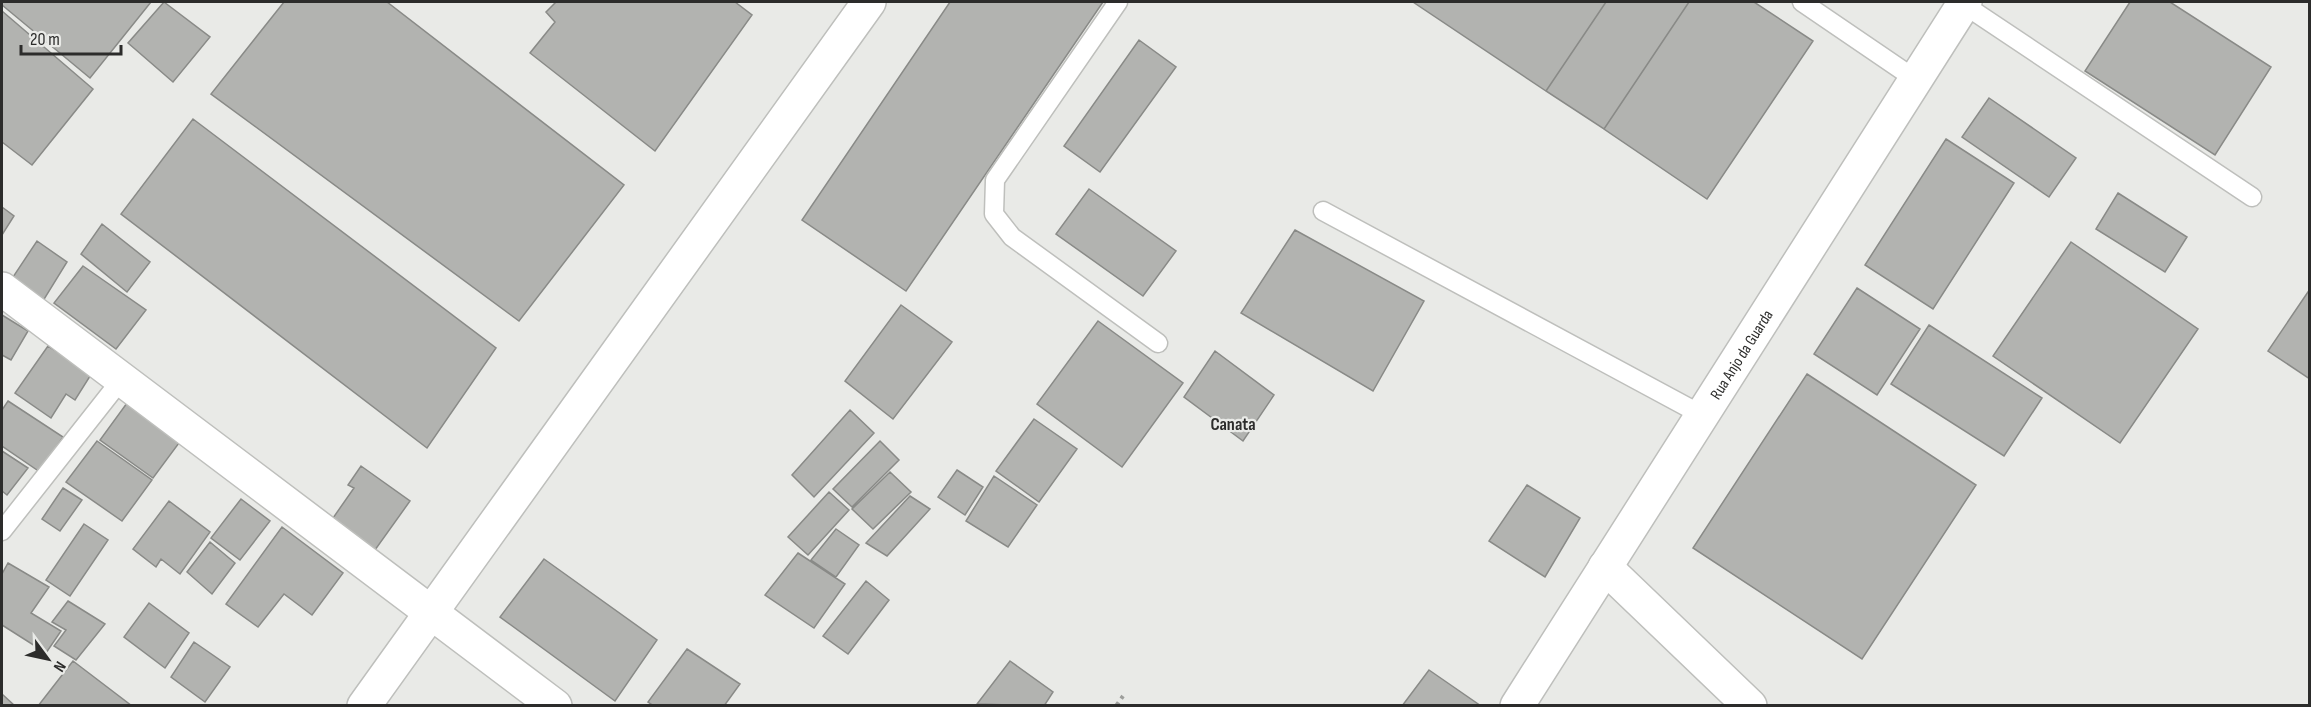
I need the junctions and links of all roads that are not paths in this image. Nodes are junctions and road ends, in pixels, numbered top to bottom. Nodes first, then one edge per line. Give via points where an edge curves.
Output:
1 (869, 2) edge
2 (1118, 2) edge
3 (1802, 2) edge
4 (1964, 3) edge
5 (1915, 79) junction
6 (2252, 197) dead end
7 (1323, 211) dead end
8 (2, 289) edge
9 (1158, 343) dead end
10 (121, 380) junction
11 (1702, 415) junction
12 (2, 531) edge
13 (1605, 567) junction
14 (430, 611) junction
15 (364, 705) edge
16 (555, 705) edge
17 (1517, 705) edge
18 (1750, 705) edge

1 - 14 street
2 - 9 lane via 995,180 994,214 1012,237
3 - 5 lane
4 - 5 street, Rua Anjo da Guarda
4 - 6 lane
5 - 11 street, Rua Anjo da Guarda
7 - 11 lane
8 - 10 street
10 - 12 lane
10 - 14 street
11 - 13 street, Rua Anjo da Guarda
13 - 17 street, Rua Anjo da Guarda
13 - 18 street
14 - 15 street
14 - 16 street

